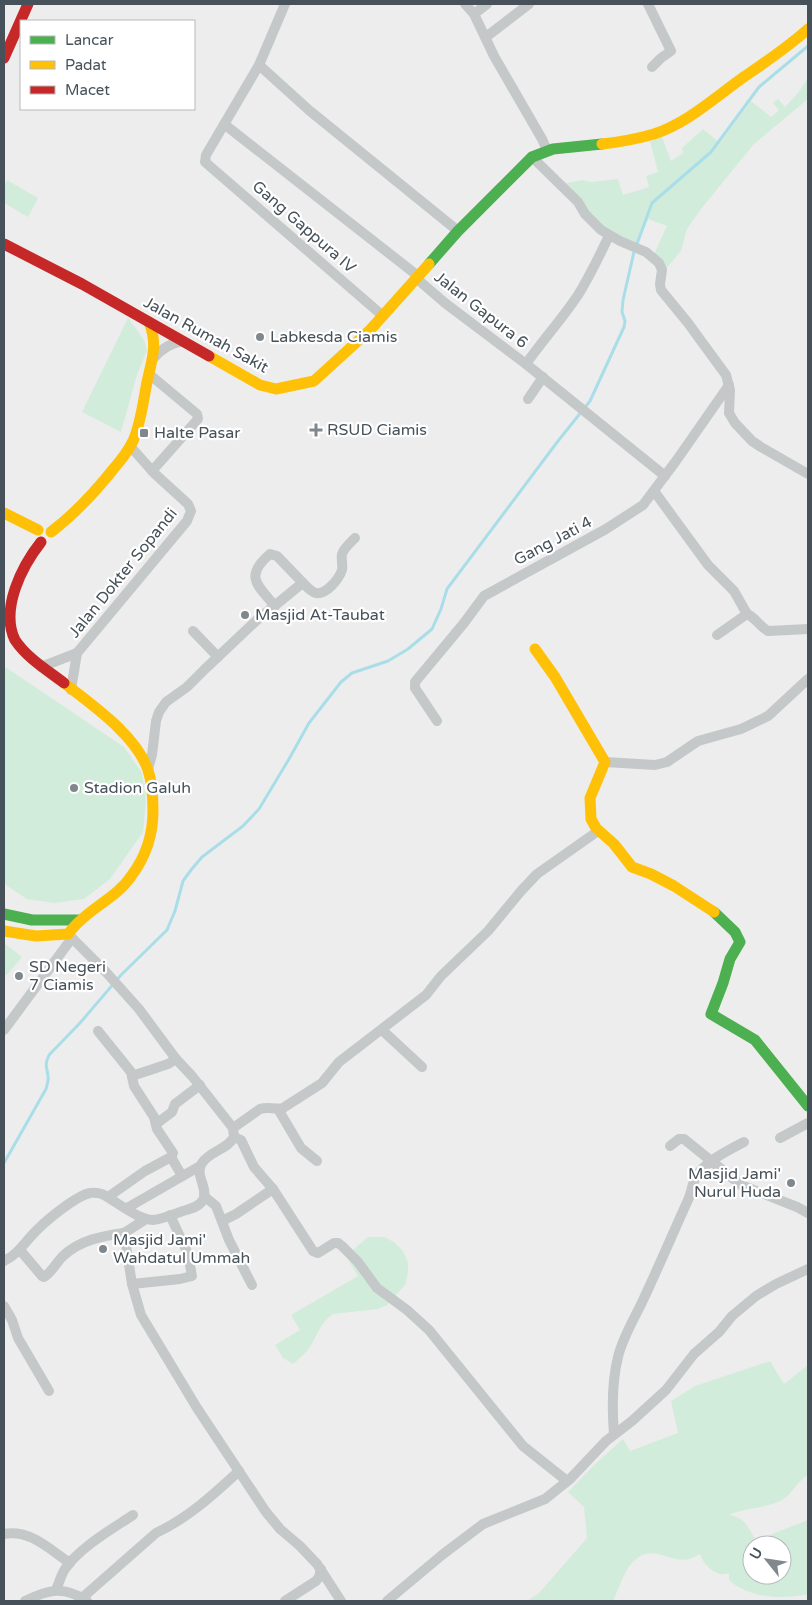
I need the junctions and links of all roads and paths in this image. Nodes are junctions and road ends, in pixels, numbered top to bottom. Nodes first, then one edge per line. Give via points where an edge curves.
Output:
1 (28, 4) edge
2 (285, 4) edge
3 (465, 4) edge
4 (488, 4) edge
5 (529, 4) edge
6 (648, 4) edge
7 (474, 14) junction
8 (21, 20) edge
9 (20, 22) edge
10 (808, 29) edge
11 (486, 37) junction
12 (4, 58) edge
13 (259, 65) junction
14 (652, 68) dead end
15 (224, 124) junction
16 (547, 150) junction
17 (532, 157) junction
18 (458, 231) junction
19 (609, 236) junction
20 (4, 244) edge
21 (417, 277) junction
22 (383, 316) junction
23 (149, 322) junction
24 (183, 341) junction
25 (154, 358) junction
26 (526, 364) junction
27 (149, 374) junction
28 (543, 377) junction
29 (729, 386) junction
30 (528, 399) dead end
31 (130, 446) junction
32 (152, 471) junction
33 (808, 474) edge
34 (665, 476) junction
35 (654, 491) junction
36 (4, 513) edge
37 (38, 530) junction
38 (51, 532) junction
39 (354, 538) dead end
40 (41, 542) junction
41 (303, 583) junction
42 (275, 606) junction
43 (747, 614) junction
44 (808, 629) edge
45 (193, 631) dead end
46 (717, 634) dead end
47 (535, 649) dead end
48 (77, 653) junction
49 (218, 657) junction
50 (42, 667) junction
51 (808, 679) edge
52 (71, 690) junction
53 (437, 721) dead end
54 (605, 762) junction
55 (148, 769) junction
56 (598, 831) junction
57 (4, 917) edge
58 (80, 920) junction
59 (4, 931) edge
60 (70, 936) junction
61 (4, 1030) edge
62 (382, 1030) junction
63 (98, 1031) dead end
64 (176, 1060) junction
65 (422, 1067) dead end
66 (132, 1076) junction
67 (200, 1085) junction
68 (808, 1106) edge
69 (278, 1109) junction
70 (808, 1123) edge
71 (156, 1124) junction
72 (234, 1132) junction
73 (780, 1138) dead end
74 (744, 1142) dead end
75 (670, 1146) dead end
76 (171, 1157) junction
77 (317, 1161) dead end
78 (711, 1161) junction
79 (200, 1166) junction
80 (182, 1176) junction
81 (273, 1189) junction
82 (204, 1196) junction
83 (108, 1197) junction
84 (127, 1208) junction
85 (808, 1214) edge
86 (170, 1215) junction
87 (146, 1219) junction
88 (222, 1222) junction
89 (124, 1233) junction
90 (20, 1250) junction
91 (4, 1261) edge
92 (808, 1269) edge
93 (132, 1284) junction
94 (252, 1285) dead end
95 (4, 1306) edge
96 (49, 1391) dead end
97 (614, 1434) junction
98 (239, 1471) junction
99 (567, 1481) junction
100 (133, 1515) dead end
101 (4, 1534) edge
102 (70, 1563) junction
103 (321, 1569) junction
104 (56, 1590) junction
105 (85, 1599) edge
106 (25, 1601) edge
107 (285, 1601) edge
108 (341, 1601) edge
109 (386, 1601) edge

1 - 8 street
2 - 13 street
3 - 7 street
4 - 7 street
5 - 11 street
6 - 14 street via 671,51
7 - 11 street
9 - 12 street
10 - 16 street via 685,120 642,137
11 - 16 street
13 - 15 street
13 - 18 street via 310,111
15 - 21 street, Jalan Gapura 6
15 - 22 street, Gang Gappura IV via 205,162
16 - 17 street, Jalan Rumah Sakit
17 - 18 street, Jalan Rumah Sakit
17 - 19 street via 578,202 586,216
18 - 21 street, Jalan Rumah Sakit
19 - 26 street, Jalan Gapura 6 via 577,296
19 - 29 street via 640,249 659,263 661,290 712,355 726,375
20 - 23 street, Jalan Rumah Sakit
21 - 22 street, Jalan Rumah Sakit
21 - 26 street, Jalan Gapura 6 via 446,304
22 - 24 street, Jalan Rumah Sakit via 314,381 276,389 260,385
23 - 24 street, Jalan Rumah Sakit
23 - 25 street
24 - 25 street via 164,348
25 - 27 street
26 - 28 street
27 - 31 street
27 - 32 street via 198,419
28 - 30 street
28 - 34 street
29 - 33 street via 730,413 735,423 761,447
29 - 34 street, Gang Jati 4
31 - 32 street, Jalan Dokter Sopandi
31 - 38 street via 91,497
32 - 48 street, Jalan Dokter Sopandi via 188,504 189,516
34 - 35 street, Gang Jati 4
35 - 43 street via 708,565 734,591
35 - 53 street, Gang Jati 4 via 639,509 482,598 415,682 415,688
36 - 37 street
37 - 38 street via 44,527
37 - 40 street via 36,538
38 - 40 street via 49,540
39 - 41 street via 342,554 341,572 325,591 317,593
40 - 50 street via 16,579 8,601 7,616 11,634
41 - 42 street
41 - 42 street via 277,556 270,554 255,575 256,582
42 - 49 street
43 - 44 street via 768,631
43 - 46 street
45 - 49 street
47 - 54 street
48 - 50 street, Jalan Dokter Sopandi
48 - 52 street, Jalan Dokter Sopandi
49 - 55 street via 188,687 166,702 159,712
50 - 52 street
51 - 54 street via 768,716 741,729 698,741 667,762 655,765
52 - 55 street via 118,726
54 - 56 street via 591,790 589,802 592,822
55 - 58 street via 153,797 153,826 145,855 116,894
56 - 62 street via 537,874 426,995
56 - 68 street via 614,843 629,864 677,887 715,911 738,935 740,942 730,959 711,1014 755,1040
57 - 58 street
58 - 60 street
59 - 60 street via 40,937
60 - 61 street
60 - 64 street via 123,990
62 - 65 street
62 - 69 street via 339,1062 322,1083
63 - 66 street
64 - 66 street
64 - 67 street
66 - 71 street via 134,1086
67 - 71 street
67 - 72 street
69 - 72 street via 260,1109
69 - 77 street via 301,1148
70 - 73 street
71 - 76 street via 173,1153
72 - 79 street via 230,1143 207,1157
72 - 81 street via 254,1167
74 - 78 street
75 - 78 street via 684,1139
76 - 80 street
76 - 83 street
78 - 85 street via 741,1185
78 - 97 street via 697,1175 690,1198 626,1334 618,1357 612,1415
79 - 80 street
79 - 82 street
80 - 84 street
81 - 88 street
81 - 99 street via 313,1251 318,1253 334,1243 342,1246 377,1288 429,1330 523,1446
82 - 86 street via 198,1205
82 - 88 street via 216,1206
83 - 84 street
83 - 90 street via 95,1192 85,1195 38,1228
84 - 87 street
86 - 87 street
86 - 93 street via 188,1254 192,1276
87 - 89 street
88 - 94 street
89 - 90 street via 84,1242 66,1254 44,1276
89 - 93 street
90 - 91 street
92 - 97 street via 756,1296 732,1316 694,1354 666,1390
93 - 98 street via 141,1315
95 - 96 street via 18,1338
97 - 99 street
98 - 103 street via 280,1529
98 - 105 street via 206,1502 156,1533
99 - 109 street via 545,1499 483,1524
100 - 102 street
101 - 102 street via 21,1532 33,1537
102 - 104 street
103 - 107 street via 316,1581
103 - 108 street
104 - 105 street
104 - 106 street

